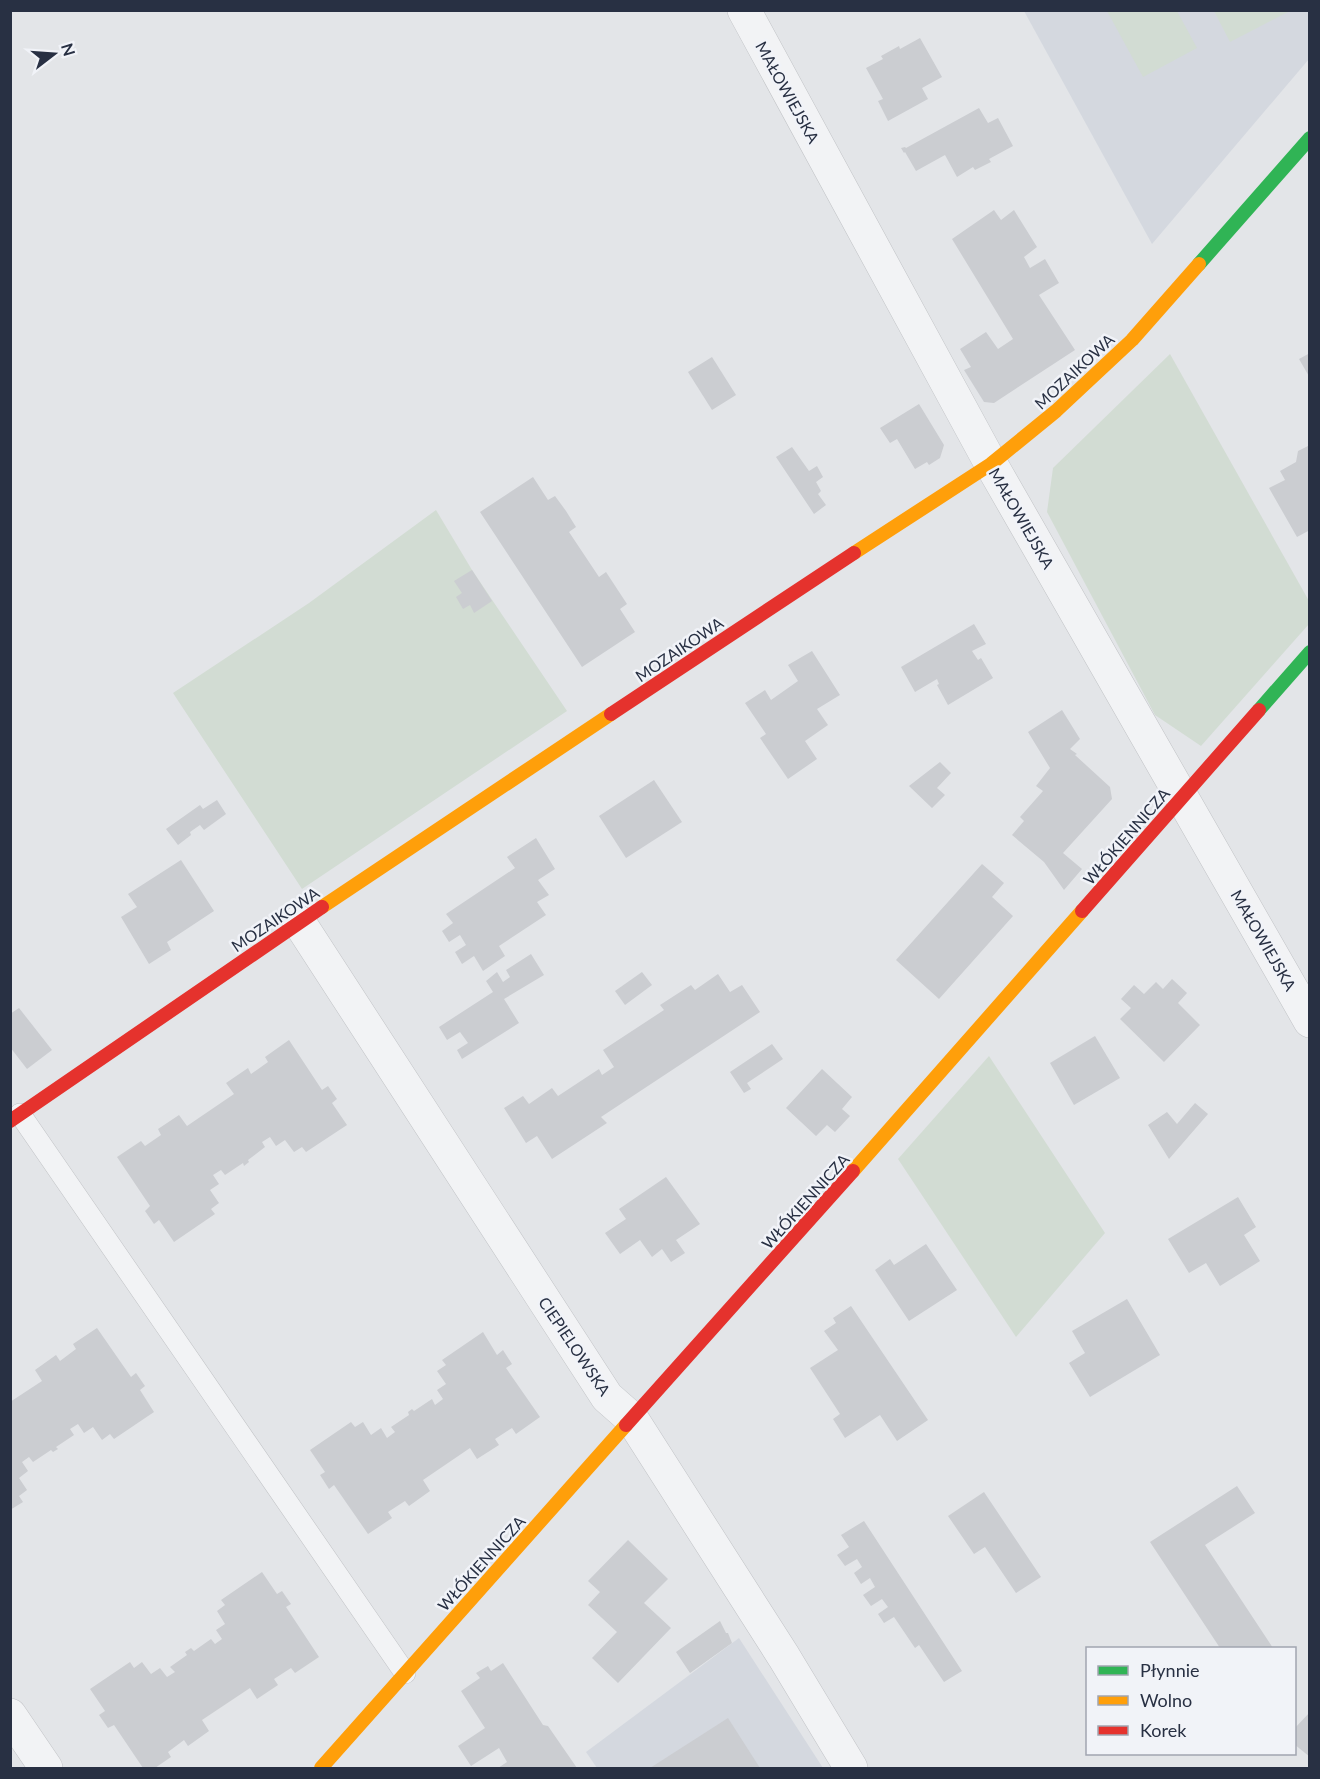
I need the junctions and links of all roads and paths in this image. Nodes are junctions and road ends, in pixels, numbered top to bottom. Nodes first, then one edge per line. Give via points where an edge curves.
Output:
1 (744, 10) edge
2 (1310, 138) edge
3 (991, 464) junction
4 (1310, 652) edge
5 (1183, 797) junction
6 (299, 922) junction
7 (1310, 1021) edge
8 (15, 1117) edge
9 (632, 1419) junction
10 (405, 1672) junction
11 (10, 1715) edge
12 (46, 1768) edge
13 (321, 1768) edge
14 (851, 1768) edge

1 - 3 street, MAŁOWIEJSKA
2 - 3 street, MOZAIKOWA via 1132,340 1056,411
3 - 5 street, MAŁOWIEJSKA
3 - 6 street, MOZAIKOWA
4 - 5 street, WŁÓKIENNICZA
5 - 7 street, MAŁOWIEJSKA
5 - 9 street, WŁÓKIENNICZA
6 - 8 street, MOZAIKOWA
6 - 9 street, CIEPIELOWSKA via 607,1397
8 - 10 lane
9 - 10 street, WŁÓKIENNICZA
9 - 14 street, CIEPIELOWSKA
10 - 13 street, WŁÓKIENNICZA
11 - 12 street

